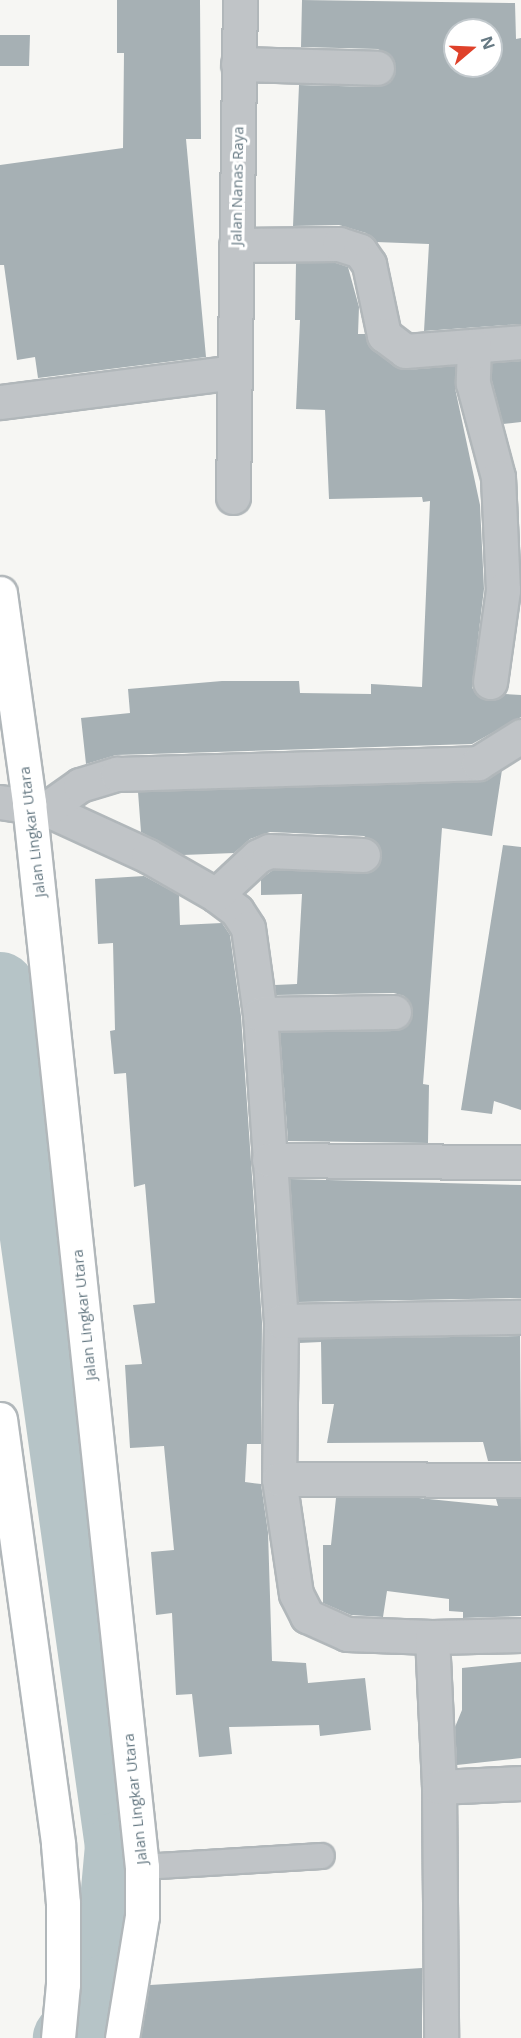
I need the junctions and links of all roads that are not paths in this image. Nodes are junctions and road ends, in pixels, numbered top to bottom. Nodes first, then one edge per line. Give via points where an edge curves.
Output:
1 (240, 0) edge
2 (238, 64) junction
3 (377, 68) dead end
4 (236, 245) junction
5 (521, 342) edge
6 (474, 346) junction
7 (233, 372) junction
8 (0, 402) edge
9 (233, 497) dead end
10 (0, 593) edge
11 (490, 682) dead end
12 (521, 736) edge
13 (25, 805) edge
14 (363, 855) dead end
15 (216, 895) junction
16 (394, 1012) dead end
17 (260, 1014) junction
18 (269, 1160) junction
19 (521, 1162) edge
20 (521, 1317) edge
21 (281, 1321) junction
22 (0, 1419) edge
23 (279, 1479) junction
24 (521, 1480) edge
25 (521, 1635) edge
26 (432, 1637) junction
27 (521, 1784) edge
28 (439, 1787) junction
29 (322, 1856) dead end
30 (142, 1867) junction
31 (58, 2038) edge
32 (122, 2038) edge
33 (441, 2038) edge

1 - 2 street, Jalan Nanas Raya
2 - 3 street
2 - 4 street, Jalan Nanas Raya
4 - 6 street via 339,244 352,248 369,264 380,320 390,342 405,351
4 - 7 street, Jalan Nanas Raya
5 - 6 street
6 - 11 street via 473,383 498,477 503,590
7 - 8 street
7 - 9 street, Jalan Nanas Raya
10 - 13 main road, Jalan Lingkar Utara
12 - 13 street via 478,763 117,774
13 - 15 street via 148,856
13 - 30 main road, Jalan Lingkar Utara
14 - 15 street via 269,851
15 - 17 street via 237,911 248,928
16 - 17 street
17 - 18 street
18 - 19 street
18 - 21 street
20 - 21 street
21 - 23 street
22 - 31 main road via 58,1844 63,1903
23 - 24 street
23 - 26 street via 296,1594 307,1616 347,1634
25 - 26 street
26 - 28 street
27 - 28 street
28 - 33 street
29 - 30 lane
30 - 32 main road, Jalan Lingkar Utara via 142,1916

